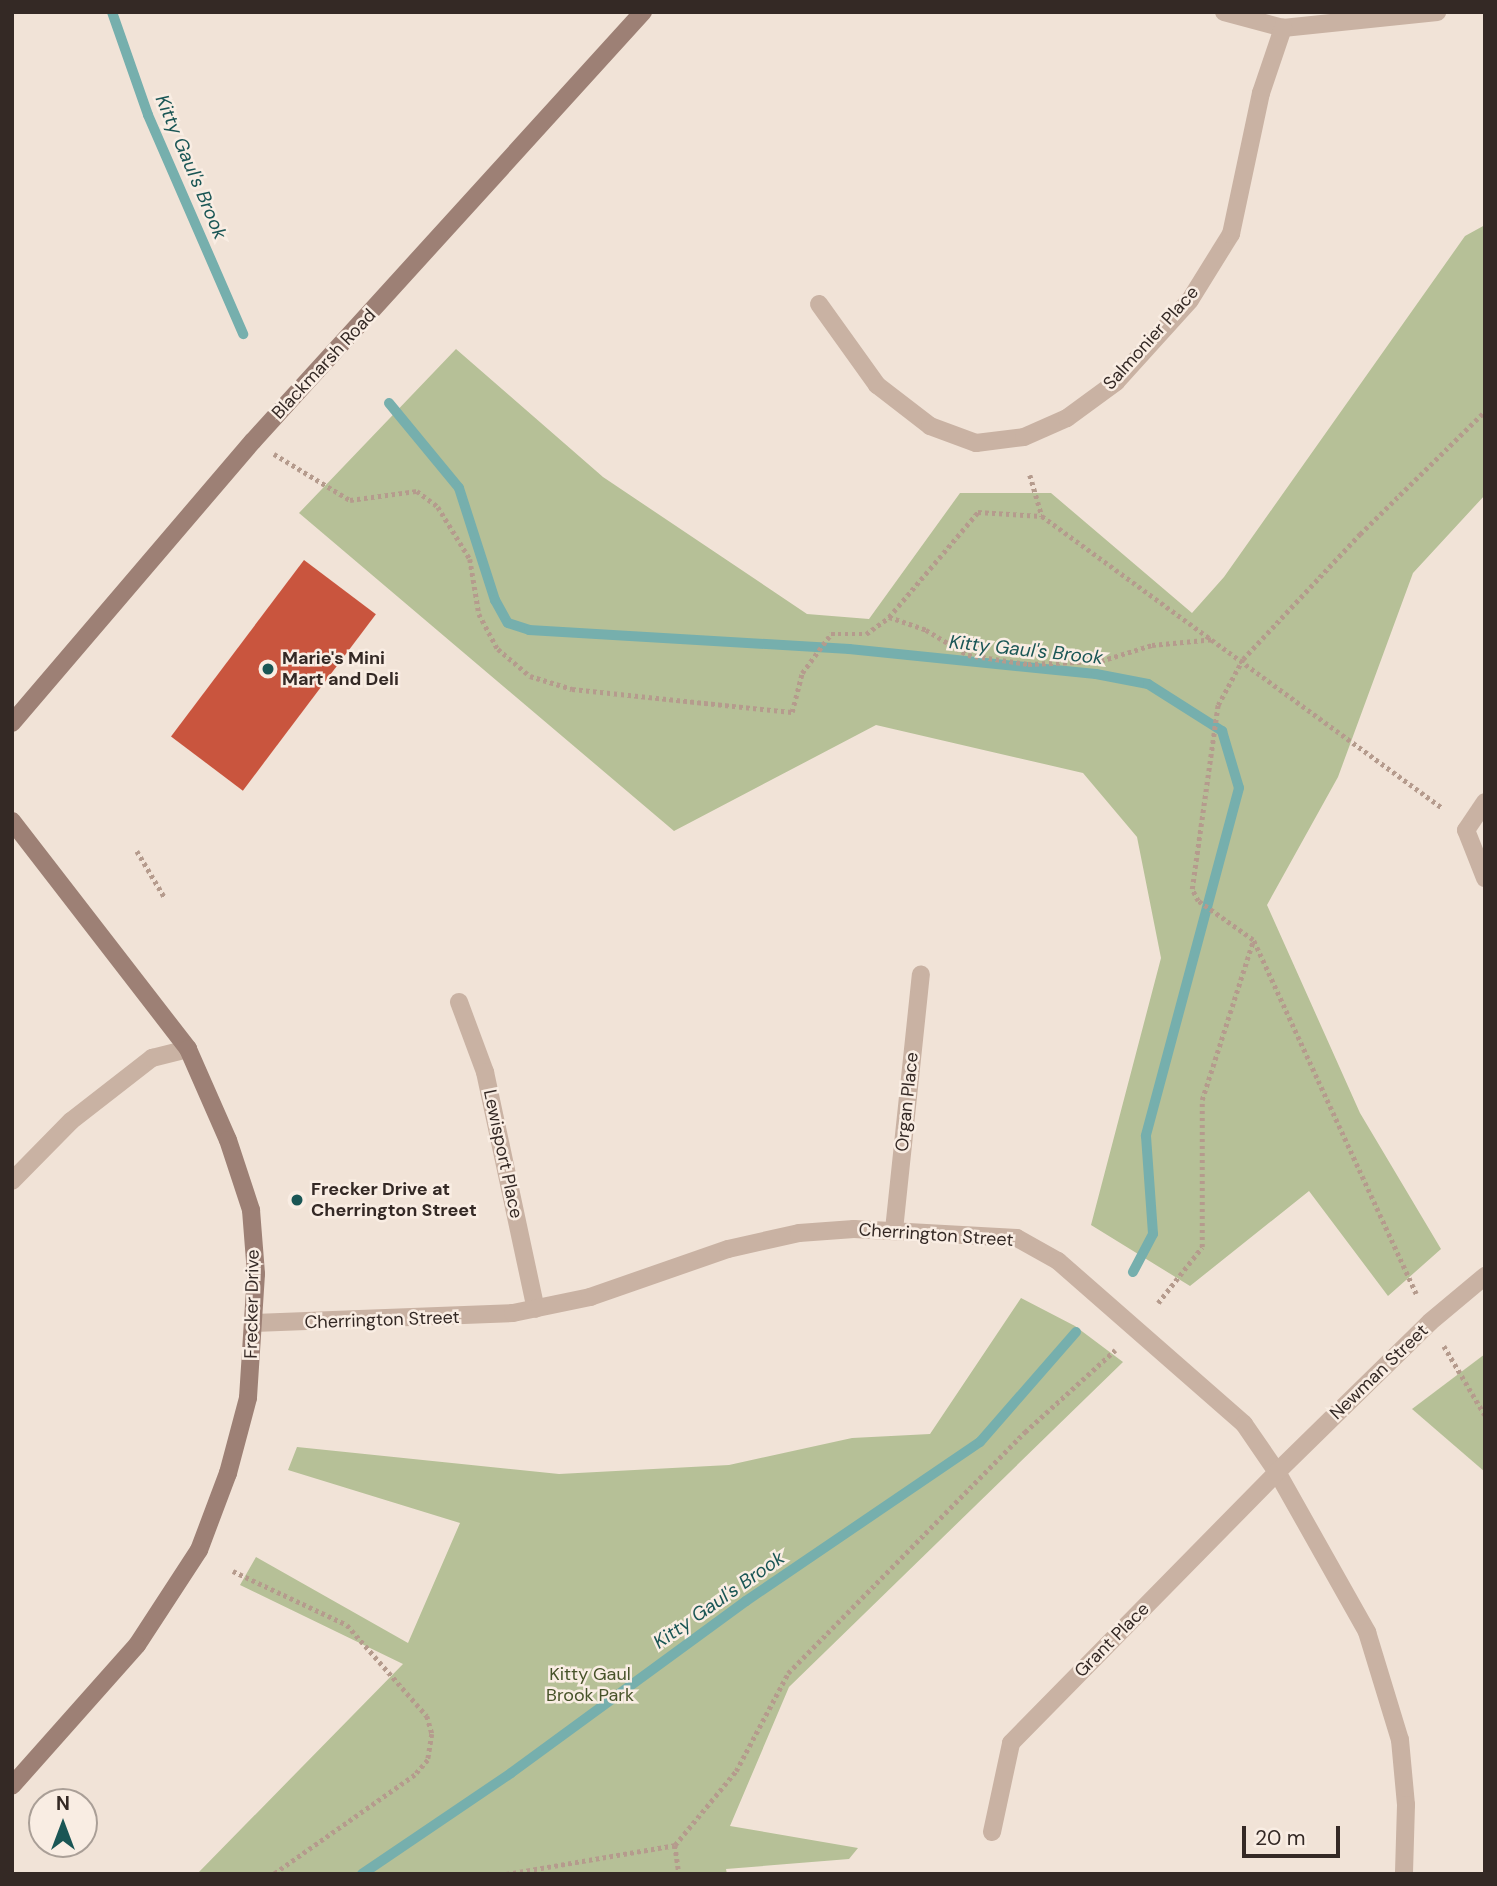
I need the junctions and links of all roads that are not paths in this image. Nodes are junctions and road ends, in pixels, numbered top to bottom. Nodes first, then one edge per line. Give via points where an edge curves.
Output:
1 (642, 12) edge
2 (1224, 12) edge
3 (1437, 12) edge
4 (1283, 28) junction
5 (819, 304) dead end
6 (12, 723) edge
7 (1485, 802) edge
8 (12, 821) edge
9 (1485, 878) edge
10 (921, 974) dead end
11 (459, 1002) dead end
12 (188, 1049) junction
13 (12, 1181) edge
14 (894, 1230) junction
15 (1485, 1276) edge
16 (536, 1309) junction
17 (254, 1323) junction
18 (1277, 1472) junction
19 (12, 1786) edge
20 (992, 1832) dead end
21 (1404, 1874) edge

1 - 6 street, Blackmarsh Road via 253,441
2 - 4 street
3 - 4 street
4 - 5 street, Salmonier Place via 1261,93 1231,234 1191,300 1116,382 1066,418 1024,437 976,443 930,426 877,385
7 - 9 street via 1466,830
8 - 12 street, Frecker Drive
10 - 14 street, Organ Place
11 - 16 street, Lewisport Place via 485,1072
12 - 13 street via 152,1058 71,1121
12 - 17 street, Frecker Drive via 228,1140 251,1210
14 - 16 street, Cherrington Street via 775,1237 590,1297
14 - 18 street, Cherrington Street via 1017,1238 1058,1261 1244,1424
15 - 18 street, Newman Street via 1430,1322
16 - 17 street, Cherrington Street via 463,1318
17 - 19 street, Frecker Drive via 248,1398 228,1473 198,1550 137,1645
18 - 20 street, Grant Place via 1011,1743
18 - 21 street, Cherrington Street via 1367,1632 1400,1740 1406,1805

